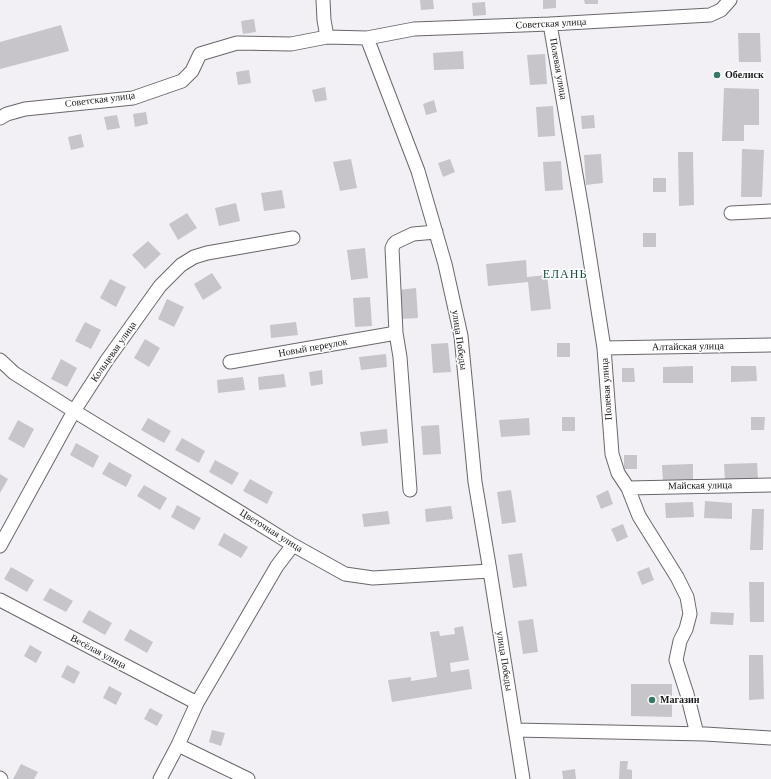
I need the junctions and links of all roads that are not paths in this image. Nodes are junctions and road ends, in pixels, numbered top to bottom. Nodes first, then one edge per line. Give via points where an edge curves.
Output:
1 (323, 0) edge
2 (730, 0) edge
3 (550, 24) junction
4 (327, 38) junction
5 (367, 38) junction
6 (0, 118) edge
7 (771, 211) edge
8 (731, 213) dead end
9 (436, 232) junction
10 (293, 238) dead end
11 (396, 333) junction
12 (771, 345) edge
13 (604, 348) junction
14 (0, 360) edge
15 (230, 362) dead end
16 (74, 410) junction
17 (771, 485) edge
18 (628, 488) junction
19 (410, 490) dead end
20 (293, 545) junction
21 (0, 546) edge
22 (490, 571) junction
23 (0, 600) edge
24 (197, 703) junction
25 (515, 730) junction
26 (697, 734) junction
27 (771, 738) edge
28 (178, 745) junction
29 (160, 779) edge
30 (248, 779) edge
31 (522, 779) edge

1 - 4 street
2 - 3 street, Советская улица via 722,10 710,15
3 - 5 street, Советская улица via 414,29
3 - 13 street, Полевая улица
4 - 5 street
4 - 6 street, Советская улица via 291,44 237,43 200,54 192,71 182,81 133,98 25,109
5 - 9 street, улица Победы via 418,170
7 - 8 street
9 - 11 street via 413,234 402,238 392,248
9 - 22 street, улица Победы via 446,264 461,336 475,482
10 - 16 street, Кольцевая улица via 207,253 181,266 160,286
11 - 15 street, Новый переулок
11 - 19 street
12 - 13 street, Алтайская улица
13 - 18 street, Полевая улица via 612,454 618,473
14 - 16 street, Цветочная улица via 14,373
16 - 20 street, Цветочная улица
16 - 21 street, Кольцевая улица
17 - 18 street, Майская улица
18 - 26 street, Полевая улица via 639,516 687,597 690,614 676,660
20 - 22 street, Цветочная улица via 345,574 373,578
20 - 24 street via 277,566
22 - 25 street, улица Победы
23 - 24 street, Весёлая улица
24 - 28 street
25 - 26 street
25 - 31 street, улица Победы
26 - 27 street
28 - 29 street
28 - 30 street

